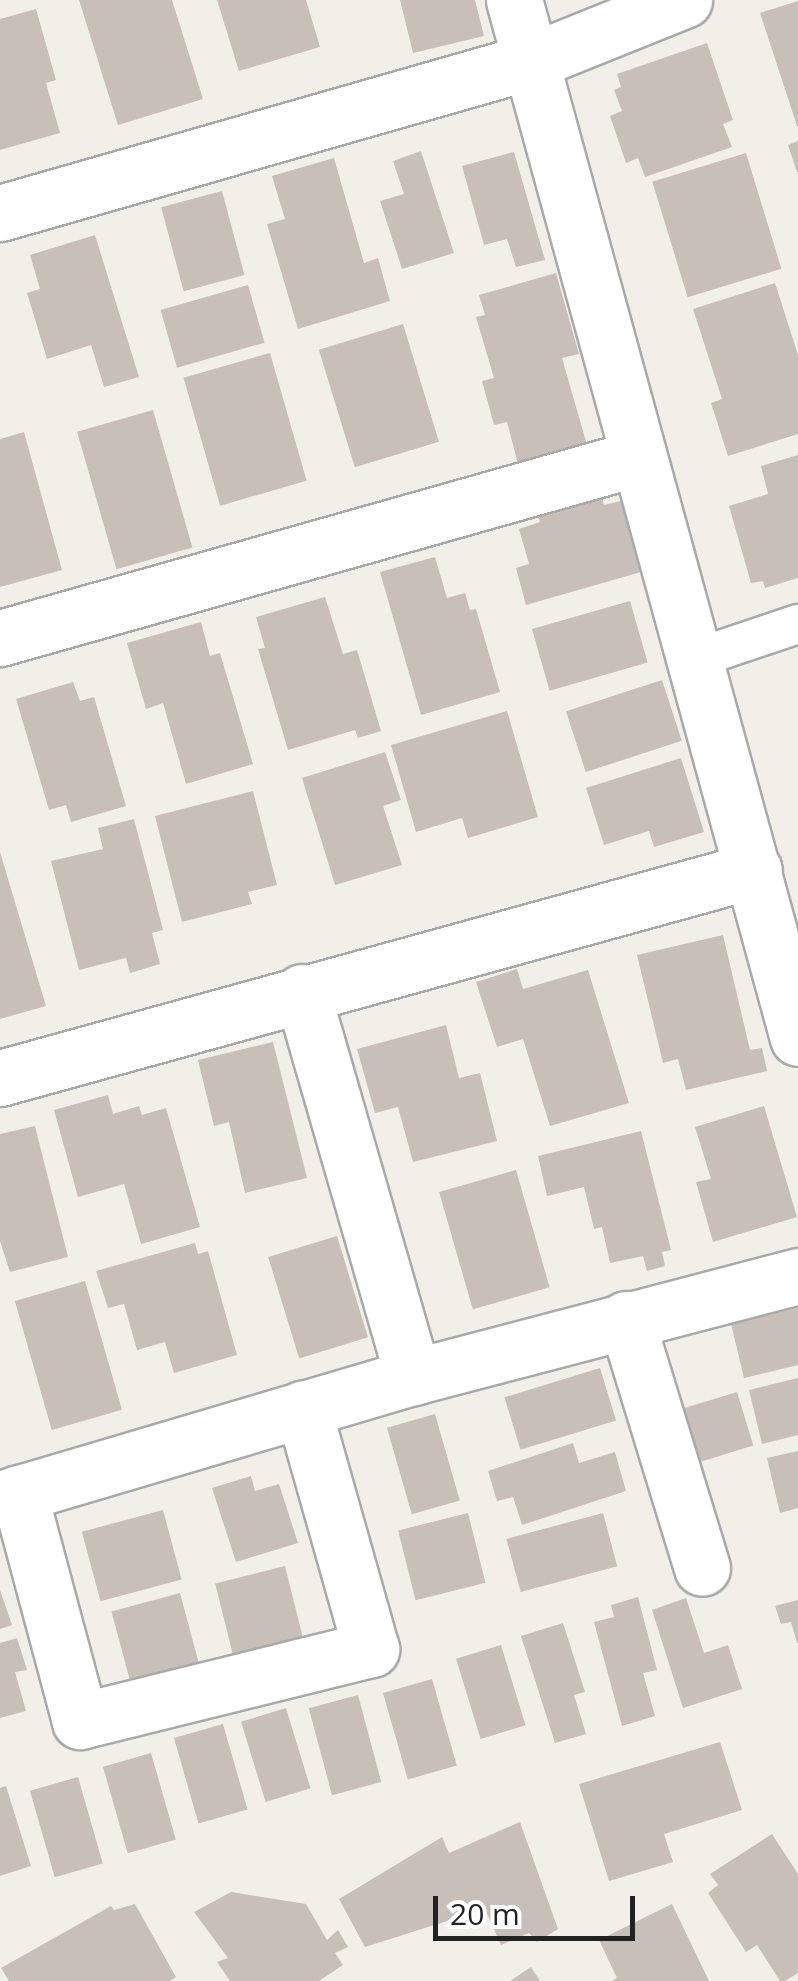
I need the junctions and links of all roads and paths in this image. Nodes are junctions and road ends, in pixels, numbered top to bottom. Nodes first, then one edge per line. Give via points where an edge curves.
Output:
1 (514, 0) edge
2 (684, 0) edge
3 (532, 61) junction
4 (0, 213) edge
5 (638, 458) junction
6 (798, 624) edge
7 (0, 638) edge
8 (696, 658) junction
9 (754, 870) junction
10 (302, 992) junction
11 (798, 1038) edge
12 (0, 1078) edge
13 (798, 1276) edge
14 (626, 1319) junction
15 (413, 1378) junction
16 (304, 1408) junction
17 (10, 1496) edge
18 (702, 1568) dead end

1 - 3 street
2 - 3 street
3 - 4 street
3 - 5 street
5 - 7 street
5 - 8 street
6 - 8 lane
8 - 9 street
9 - 10 street
9 - 11 street
10 - 12 street
10 - 15 street
13 - 14 street
14 - 15 street
14 - 18 street
15 - 16 street
16 - 17 street
16 - 17 street via 371,1648 80,1720

